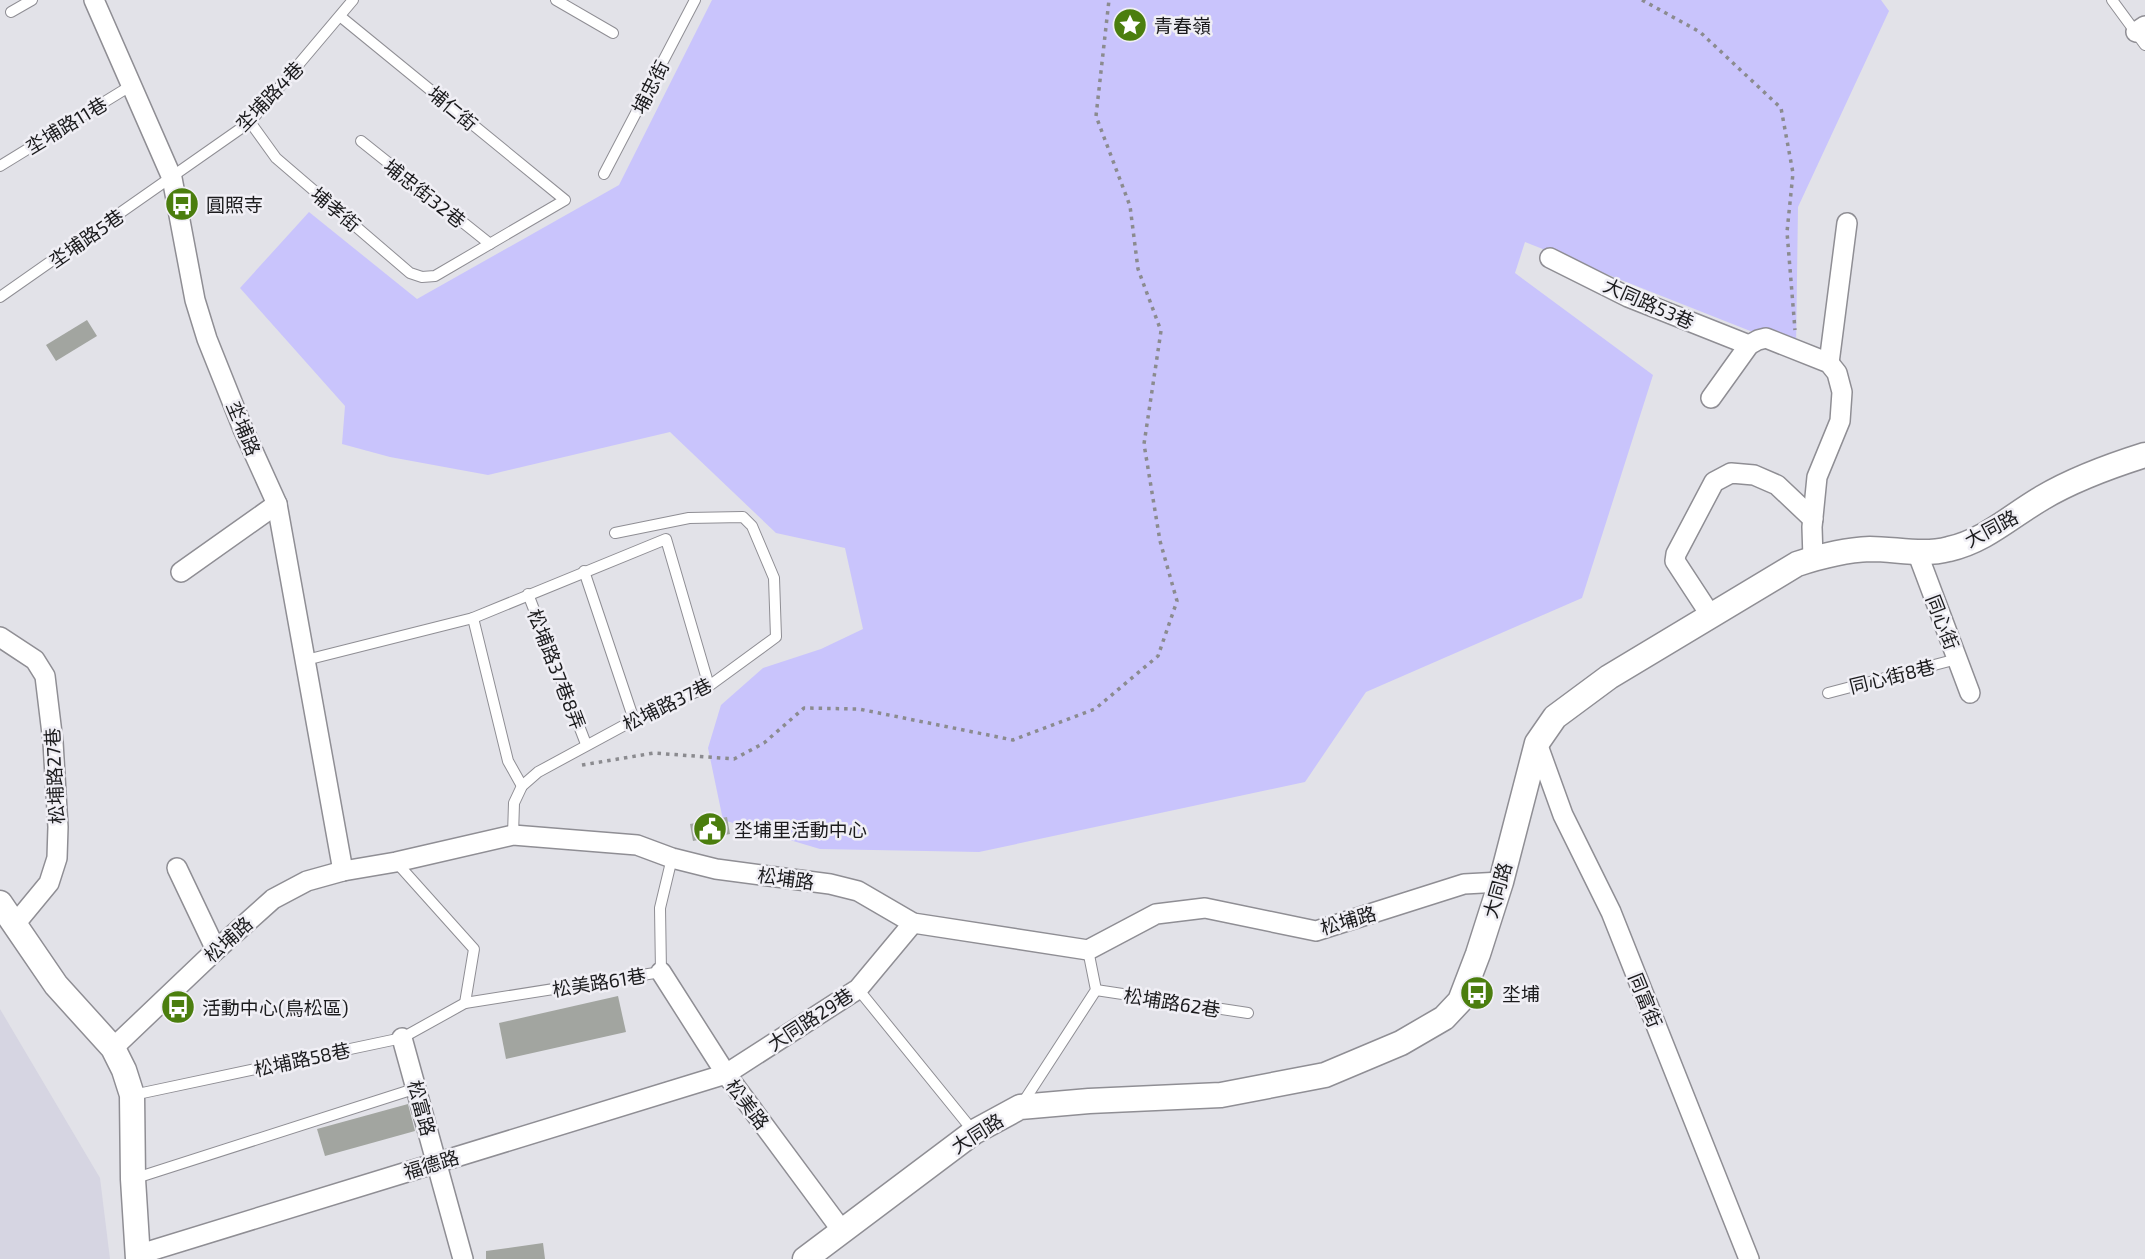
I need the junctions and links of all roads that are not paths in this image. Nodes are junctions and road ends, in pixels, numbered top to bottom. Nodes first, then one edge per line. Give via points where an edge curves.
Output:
1 (32, 0) edge
2 (94, 0) edge
3 (353, 0) edge
4 (556, 0) edge
5 (695, 0) edge
6 (2112, 0) edge
7 (12, 12) dead end
8 (341, 17) junction
9 (613, 33) dead end
10 (2142, 34) edge
11 (132, 85) junction
12 (250, 122) junction
13 (360, 141) dead end
14 (0, 166) edge
15 (604, 174) dead end
16 (172, 178) junction
17 (1847, 223) dead end
18 (490, 244) junction
19 (1550, 258) dead end
20 (0, 297) edge
21 (1749, 345) junction
22 (1829, 363) junction
23 (1711, 398) dead end
24 (2145, 455) edge
25 (277, 504) junction
26 (1813, 519) junction
27 (615, 533) dead end
28 (1917, 552) junction
29 (1813, 559) junction
30 (584, 571) junction
31 (181, 572) dead end
32 (528, 594) junction
33 (1711, 616) junction
34 (473, 618) junction
35 (0, 637) edge
36 (1957, 659) junction
37 (306, 660) junction
38 (709, 686) junction
39 (1828, 693) dead end
40 (1970, 693) dead end
41 (634, 720) junction
42 (1536, 743) junction
43 (586, 744) junction
44 (522, 786) junction
45 (513, 835) junction
46 (672, 858) junction
47 (396, 862) junction
48 (177, 867) dead end
49 (343, 871) junction
50 (1501, 882) junction
51 (0, 903) edge
52 (16, 923) junction
53 (913, 923) junction
54 (216, 950) junction
55 (1088, 950) junction
56 (661, 971) junction
57 (858, 989) junction
58 (1096, 990) junction
59 (465, 1003) junction
60 (1248, 1013) dead end
61 (402, 1038) junction
62 (113, 1048) junction
63 (726, 1074) junction
64 (417, 1087) junction
65 (132, 1095) junction
66 (1020, 1107) junction
67 (974, 1132) junction
68 (436, 1162) junction
69 (133, 1180) junction
70 (844, 1232) junction
71 (137, 1257) edge
72 (463, 1259) edge
73 (805, 1259) edge
74 (1749, 1259) edge

1 - 7 lane
2 - 11 street, 坔埔路
3 - 8 lane, 坔埔路4巷
4 - 9 lane
5 - 15 lane, 埔忠街
6 - 10 lane
8 - 12 lane, 坔埔路4巷
8 - 18 lane, 埔仁街 via 565,200
11 - 14 lane, 坔埔路11巷
11 - 16 street, 坔埔路
12 - 16 lane, 坔埔路4巷
12 - 18 lane, 埔孝街 via 276,158 410,273 435,276
13 - 18 lane, 埔忠街32巷
16 - 20 lane, 坔埔路5巷
16 - 25 street, 坔埔路 via 207,339
17 - 22 street
19 - 21 street, 大同路53巷 via 1628,297
21 - 22 street, 大同路53巷 via 1766,338
21 - 23 street
22 - 26 street via 1842,392 1840,421 1817,477
24 - 28 street, 大同路 via 2043,497 1979,538 1948,550
25 - 31 street
25 - 37 street, 坔埔路
26 - 29 street
26 - 33 street via 1777,485 1754,475 1731,473 1714,482 1675,561
27 - 38 lane, 松埔路37巷 via 689,518 743,517 752,526 774,578 776,637
28 - 29 street, 大同路 via 1870,549
28 - 36 street, 同心街
29 - 33 street, 大同路 via 1768,580
30 - 32 lane
30 - 38 lane via 666,539
30 - 41 lane
32 - 34 lane
32 - 43 lane, 松埔路37巷8弄
33 - 42 street, 大同路 via 1609,677 1555,717
34 - 37 lane
34 - 44 lane via 508,761
35 - 52 street, 松埔路27巷 via 35,660 45,676 55,766 57,858 49,883
36 - 39 lane, 同心街8巷
36 - 40 street, 同心街
37 - 49 street, 坔埔路
38 - 41 lane, 松埔路37巷
41 - 43 lane, 松埔路37巷
42 - 50 street, 大同路
42 - 74 street, 同富街 via 1563,815 1611,912
43 - 44 lane, 松埔路37巷
44 - 45 lane via 514,803
45 - 46 street, 松埔路 via 637,845
45 - 47 street, 松埔路
46 - 53 street, 松埔路 via 858,891
46 - 56 lane, 松美路61巷 via 660,908
47 - 49 street, 松埔路
47 - 59 lane via 474,949
48 - 54 street
49 - 54 street, 松埔路 via 307,881 273,899
50 - 55 street, 松埔路 via 1464,884 1317,931 1205,908 1156,914
50 - 66 street, 大同路 via 1460,1001 1444,1018 1401,1042 1325,1075 1221,1095
51 - 52 street
52 - 62 street via 56,985
53 - 55 street, 松埔路
53 - 57 street, 大同路29巷
54 - 62 street, 松埔路
55 - 58 lane, 松埔路62巷
56 - 59 lane, 松美路61巷
56 - 63 street, 松美路
57 - 63 street, 大同路29巷
57 - 67 lane
58 - 60 lane, 松埔路62巷
58 - 66 lane, 松埔路62巷
59 - 61 lane, 松埔路58巷
61 - 64 street, 松富路
61 - 65 lane, 松埔路58巷
62 - 65 street
63 - 68 street, 福德路
63 - 70 street, 松美路
64 - 68 street, 松富路
64 - 69 lane
65 - 69 street
66 - 67 street, 大同路
67 - 70 street, 大同路
68 - 71 street, 福德路
68 - 72 street, 松富路
69 - 71 street
70 - 73 street, 大同路

